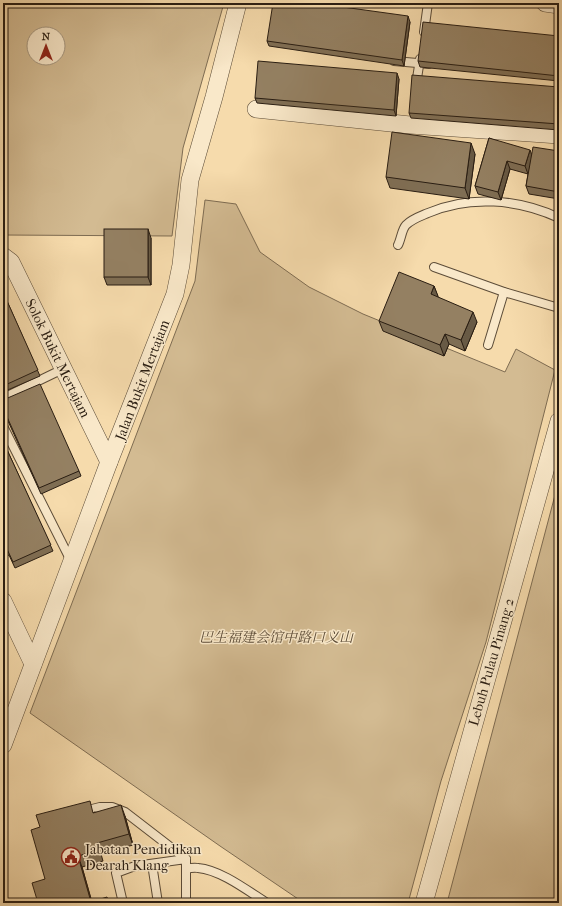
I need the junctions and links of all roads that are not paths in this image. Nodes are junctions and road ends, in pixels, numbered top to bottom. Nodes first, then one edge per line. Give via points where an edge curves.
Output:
1 (238, 3) edge
2 (428, 3) edge
3 (545, 3) edge
4 (559, 5) edge
5 (389, 60) edge
6 (420, 64) junction
7 (435, 65) edge
8 (415, 94) edge
9 (256, 109) dead end
10 (559, 135) edge
11 (559, 218) edge
12 (398, 244) dead end
13 (3, 256) edge
14 (434, 267) dead end
15 (504, 292) junction
16 (559, 308) edge
17 (488, 345) dead end
18 (64, 369) junction
19 (3, 398) edge
20 (559, 421) edge
21 (3, 426) edge
22 (109, 462) junction
23 (72, 562) junction
24 (3, 601) edge
25 (34, 664) junction
26 (3, 745) edge
27 (78, 812) edge
28 (186, 859) junction
29 (152, 864) junction
30 (186, 869) junction
31 (123, 903) edge
32 (158, 903) edge
33 (186, 903) edge
34 (267, 903) edge
35 (424, 903) edge

1 - 22 street, Jalan Bukit Mertajam via 190,180 181,265 175,294
2 - 6 lane
3 - 4 street
5 - 6 lane
6 - 7 lane
6 - 8 lane
9 - 10 street
11 - 12 lane via 546,211 501,201 443,206 406,225
13 - 18 street, Solok Bukit Mertajam via 11,262
14 - 15 lane
15 - 16 lane
15 - 17 lane
18 - 19 lane
18 - 22 street, Solok Bukit Mertajam
20 - 35 street, Lebuh Pulau Pinang 2
21 - 23 lane
22 - 23 street, Jalan Bukit Mertajam
23 - 25 street, Jalan Bukit Mertajam
24 - 25 street
25 - 26 street, Jalan Bukit Mertajam
27 - 28 lane via 112,807 125,812
28 - 29 lane
28 - 30 lane
29 - 31 lane via 135,866 116,873
29 - 32 lane
30 - 33 lane
30 - 34 lane via 210,870

